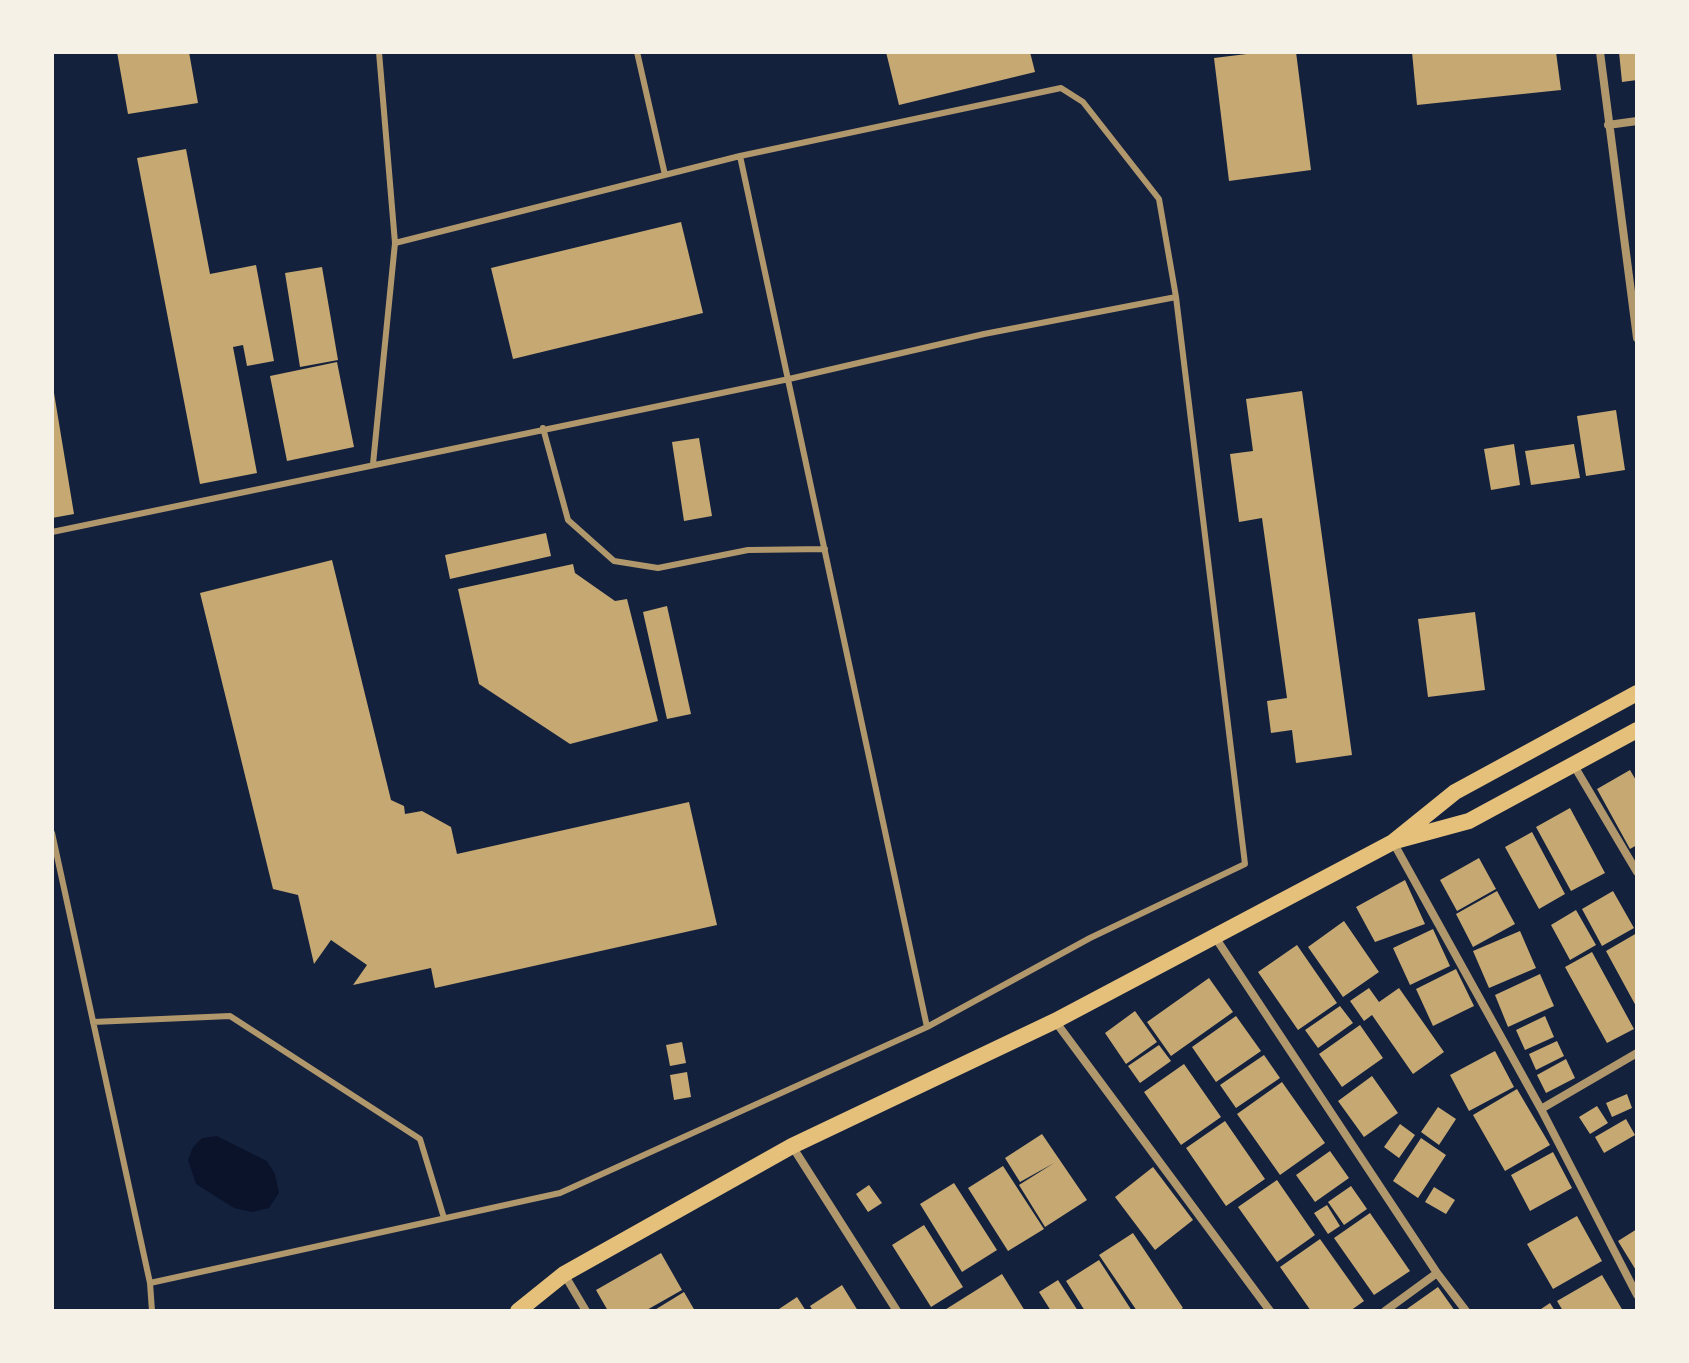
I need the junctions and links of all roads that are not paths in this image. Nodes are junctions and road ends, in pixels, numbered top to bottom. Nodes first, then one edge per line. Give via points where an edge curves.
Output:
1 (379, 52) edge
2 (637, 52) edge
3 (1600, 52) edge
4 (1637, 121) edge
5 (1608, 125) junction
6 (740, 156) junction
7 (665, 175) junction
8 (395, 243) junction
9 (1176, 297) junction
10 (1637, 338) edge
11 (789, 379) junction
12 (543, 428) junction
13 (373, 464) junction
14 (52, 532) edge
15 (825, 549) junction
16 (1637, 693) edge
17 (1637, 730) edge
18 (1573, 764) junction
19 (52, 833) edge
20 (1393, 842) junction
21 (1637, 872) edge
22 (1215, 937) junction
23 (1055, 1021) junction
24 (93, 1022) junction
25 (927, 1027) junction
26 (1637, 1053) edge
27 (1541, 1109) junction
28 (792, 1146) junction
29 (444, 1218) junction
30 (1437, 1273) junction
31 (564, 1274) junction
32 (150, 1283) junction
33 (1637, 1295) edge
34 (1268, 1310) edge
35 (152, 1311) edge
36 (518, 1311) edge
37 (586, 1311) edge
38 (897, 1311) edge
39 (1385, 1311) edge
40 (1466, 1311) edge

1 - 8 lane
2 - 7 lane
3 - 5 street
4 - 5 street
5 - 10 street
6 - 7 lane
6 - 9 lane via 1061,88 1083,102 1159,199
6 - 11 lane
7 - 8 lane
8 - 13 lane
9 - 11 lane
9 - 25 lane via 1245,864 1090,938
11 - 12 lane
11 - 15 lane
12 - 13 lane
12 - 15 lane via 568,520 614,561 658,568 748,550
13 - 14 lane
15 - 25 lane
16 - 20 main road via 1455,792
17 - 18 main road
18 - 20 main road via 1469,821
18 - 21 street
19 - 24 lane
20 - 22 main road
20 - 27 street
22 - 23 main road
22 - 30 street
23 - 28 main road
23 - 34 street
24 - 29 lane via 230,1016 420,1139
24 - 32 lane
25 - 29 lane via 560,1193
26 - 27 street
27 - 33 street
28 - 31 main road
28 - 38 street
29 - 32 lane
30 - 39 street
30 - 40 street
31 - 36 main road
31 - 37 street
32 - 35 lane

